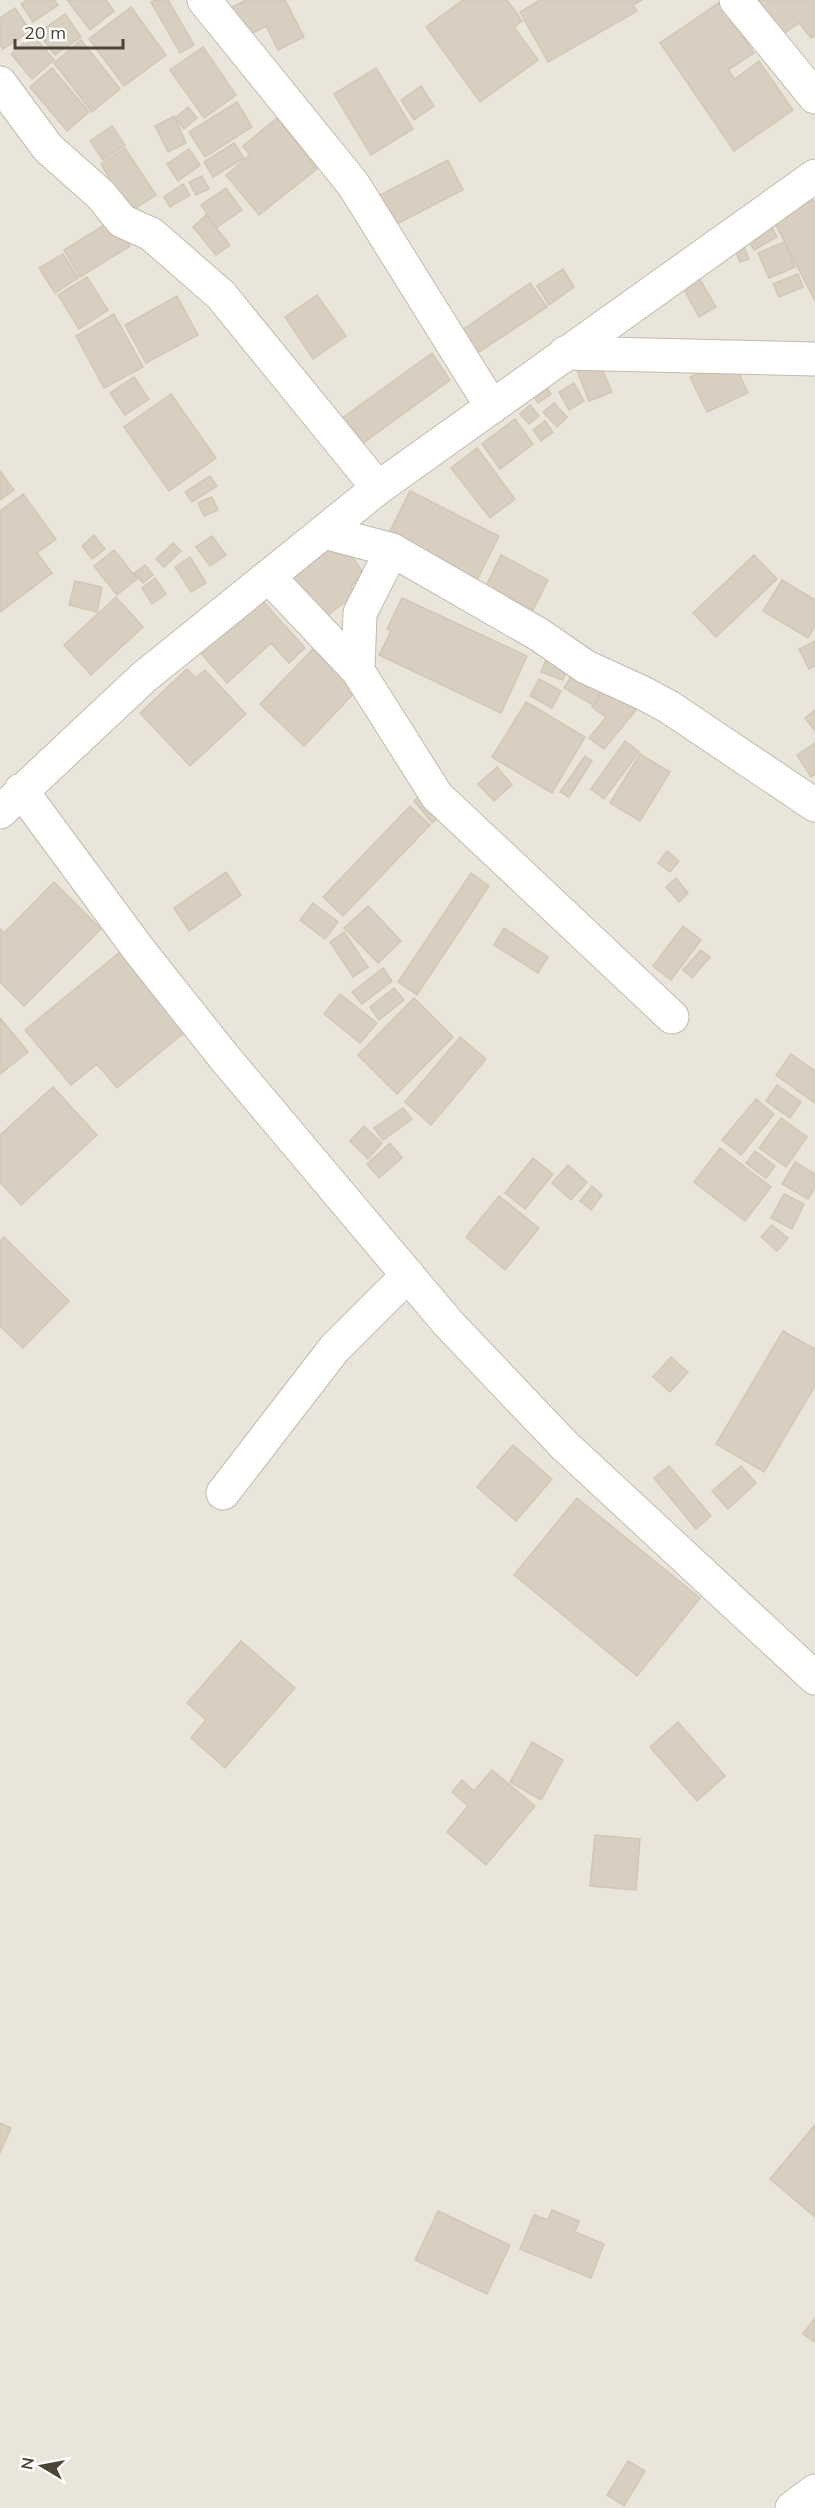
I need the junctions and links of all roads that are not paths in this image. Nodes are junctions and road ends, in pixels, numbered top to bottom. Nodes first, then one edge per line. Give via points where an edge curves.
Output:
1 (204, 0) edge
2 (736, 0) edge
3 (0, 83) edge
4 (815, 97) edge
5 (815, 176) edge
6 (565, 353) junction
7 (815, 359) edge
8 (492, 407) junction
9 (378, 488) junction
10 (325, 532) junction
11 (392, 550) junction
12 (269, 577) junction
13 (358, 671) junction
14 (10, 801) edge
15 (815, 805) edge
16 (672, 1017) dead end
17 (408, 1275) junction
18 (223, 1493) dead end
19 (815, 1678) edge
20 (815, 2491) edge
21 (792, 2508) edge

1 - 8 street via 353,184
2 - 4 street
3 - 9 street via 48,148 101,195 122,221 150,234 222,295
5 - 6 street
6 - 7 street
6 - 8 street
8 - 9 street
9 - 10 street
10 - 11 street
10 - 12 street
11 - 13 street via 360,613
11 - 15 street via 538,634 586,667 669,708
12 - 13 street
12 - 14 street via 144,677
13 - 16 street via 437,796
14 - 17 street
17 - 18 street via 334,1349
17 - 19 street via 564,1445
20 - 21 street

